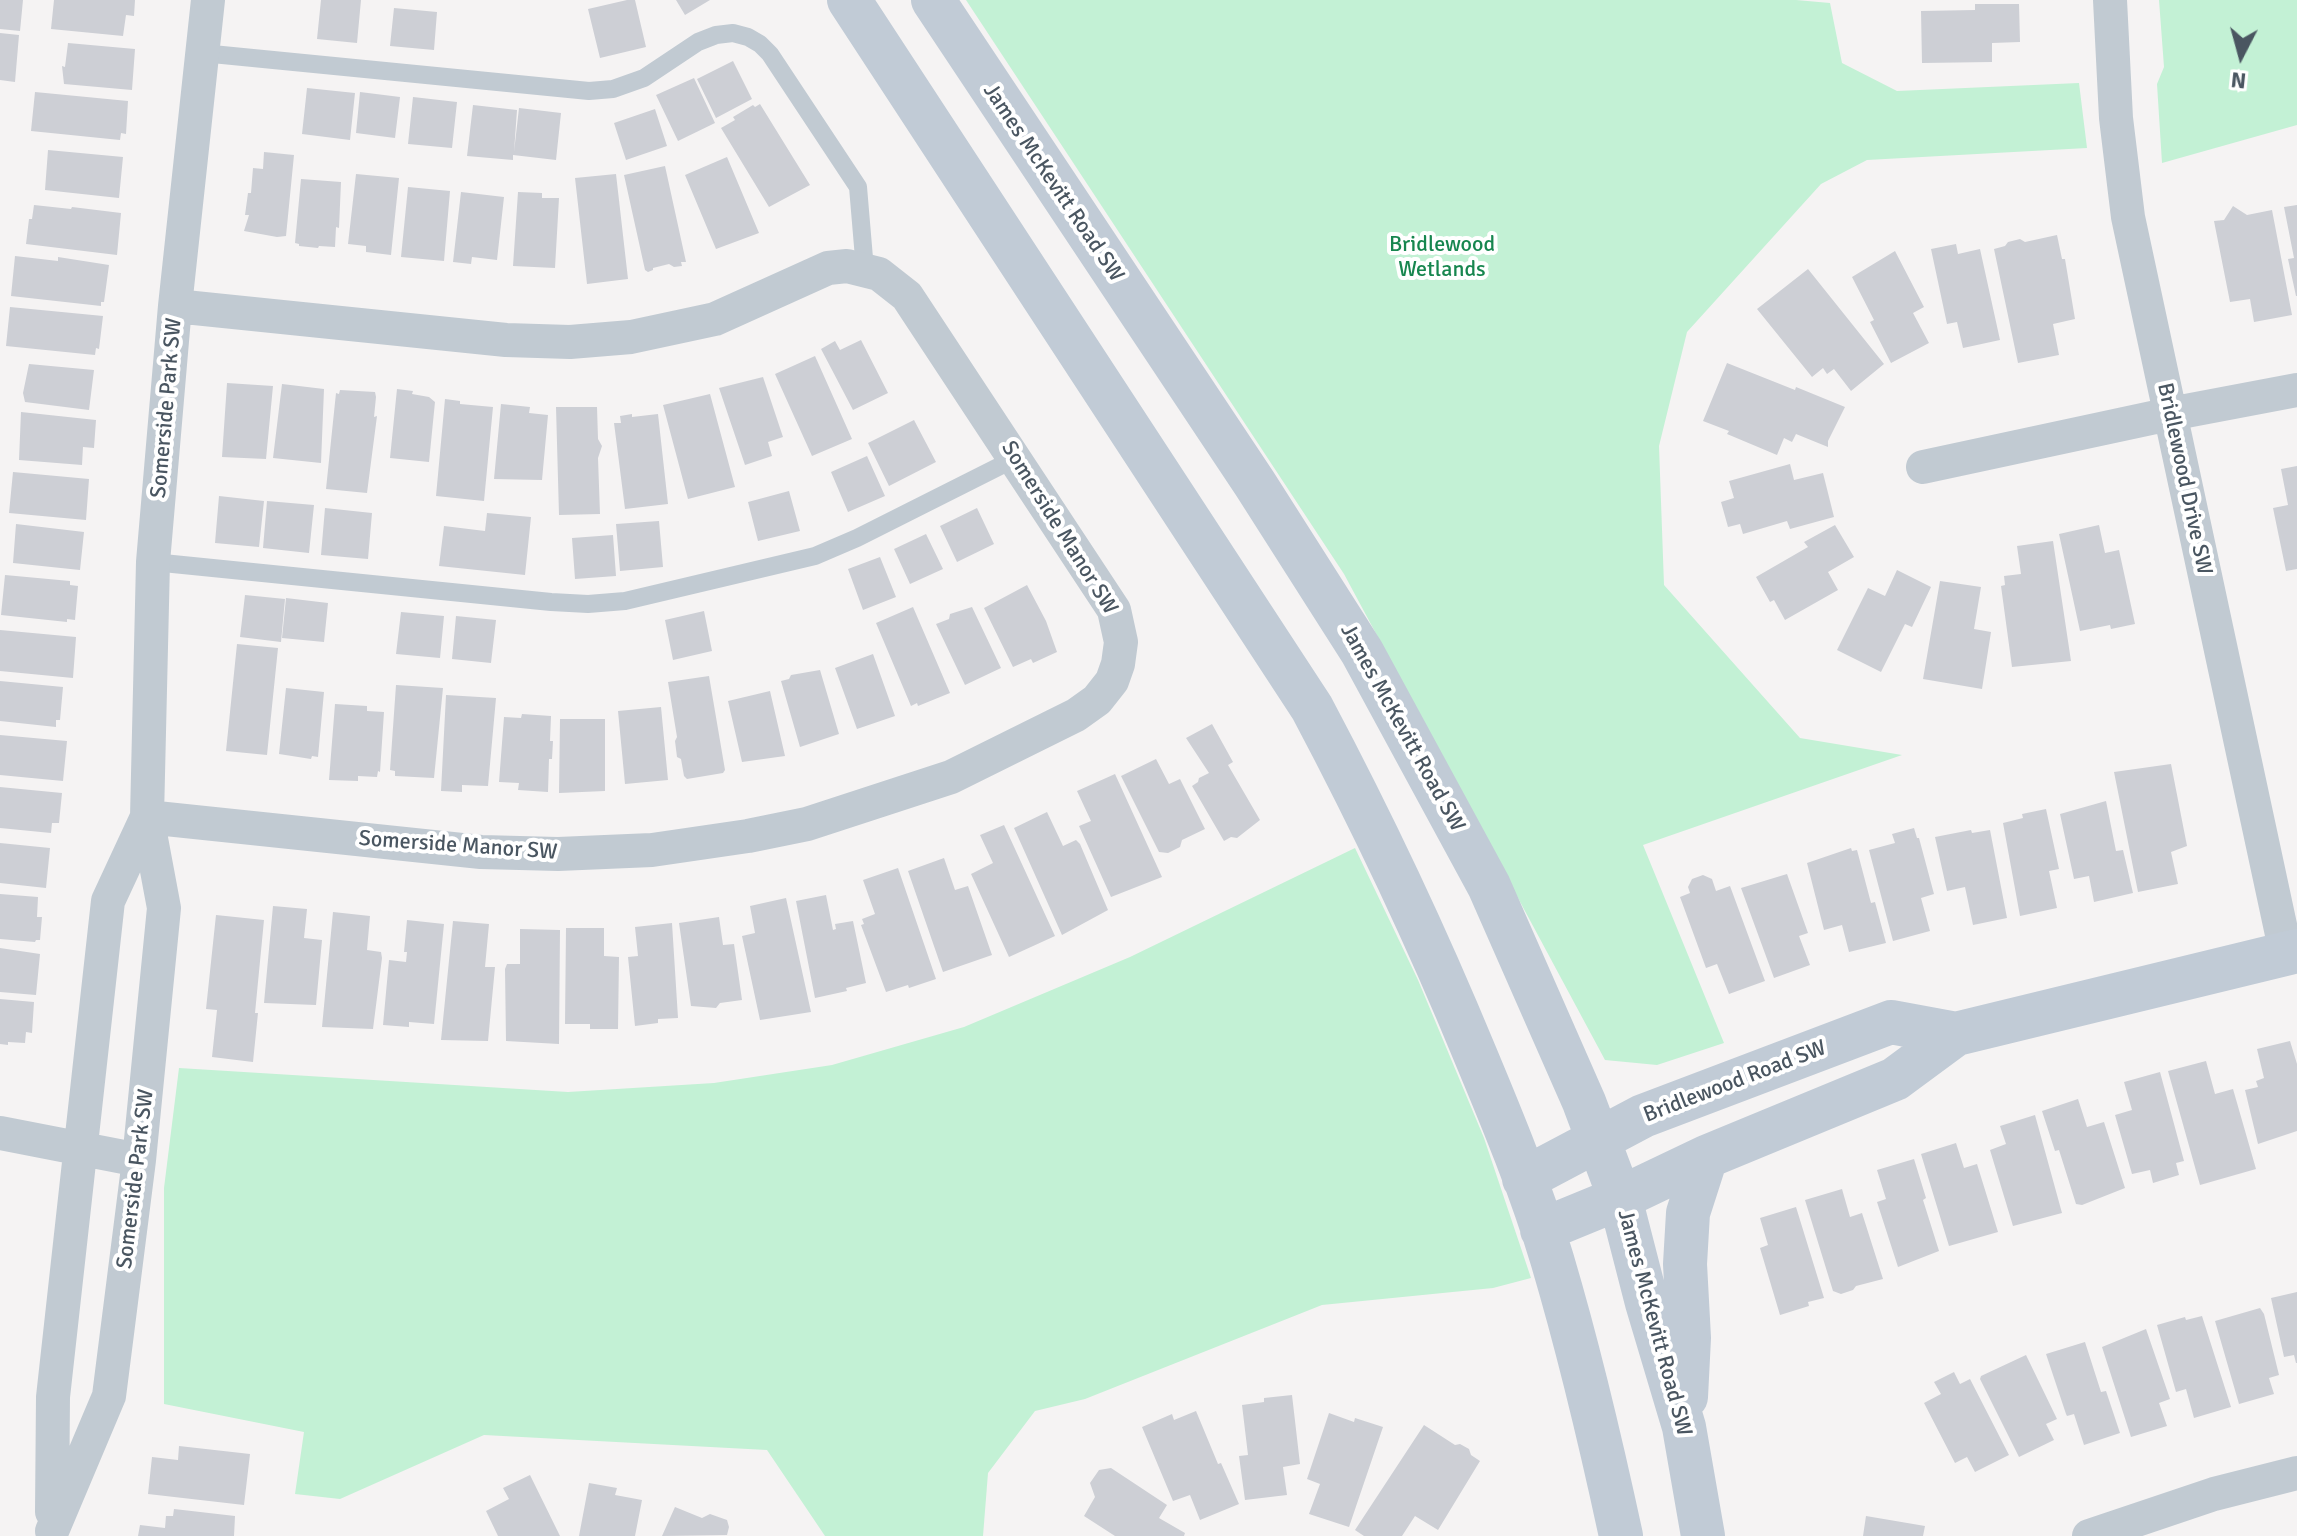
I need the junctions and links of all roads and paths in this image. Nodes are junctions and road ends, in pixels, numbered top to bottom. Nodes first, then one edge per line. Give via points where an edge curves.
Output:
1 (208, 0) edge
2 (849, 0) edge
3 (933, 0) edge
4 (2110, 0) edge
5 (202, 53) junction
6 (865, 270) junction
7 (175, 306) junction
8 (2297, 390) edge
9 (2170, 414) junction
10 (1016, 458) junction
11 (1923, 467) dead end
12 (153, 562) junction
13 (147, 817) junction
14 (2292, 952) edge
15 (1956, 1034) junction
16 (0, 1133) edge
17 (1598, 1140) junction
18 (80, 1149) junction
19 (1706, 1157) junction
20 (139, 1160) junction
21 (1524, 1179) junction
22 (1620, 1198) junction
23 (1542, 1230) junction
24 (1684, 1427) junction
25 (2297, 1473) edge
26 (52, 1534) edge
27 (1621, 1536) edge
28 (1703, 1536) edge
29 (2089, 1536) edge

1 - 5 street, Somerside Park SW
2 - 21 main road via 1312,708 1430,944
3 - 17 main road, James McKevitt Road SW via 1362,652 1489,886
4 - 9 street, Bridlewood Drive SW via 2128,217
5 - 6 lane via 589,91 644,78 716,35 748,37 770,54 858,187
5 - 7 street, Somerside Park SW
6 - 7 street, Somerside Manor SW via 828,268 715,319 631,337 570,342
6 - 10 street, Somerside Manor SW via 907,296
7 - 12 street, Somerside Park SW
8 - 9 street
9 - 11 street
9 - 14 street, Bridlewood Drive SW
10 - 12 lane via 815,556 625,601 551,602
10 - 13 street, Somerside Manor SW via 1114,610 1121,642 1118,664 1097,700 1076,715 951,777 807,824 652,850 481,852
12 - 13 street, Somerside Park SW
13 - 18 street, Somerside Park SW via 108,901
13 - 20 street, Somerside Park SW via 164,908
14 - 15 main road, Bridlewood Road SW
15 - 17 main road, Bridlewood Road SW via 1891,1022 1643,1116
15 - 19 main road, Bridlewood Road SW via 1895,1079
16 - 18 street
17 - 21 main road, Bridlewood Road SW
17 - 22 main road, James McKevitt Road SW
18 - 20 street
18 - 26 street, Somerside Park SW via 53,1397
19 - 22 main road, Bridlewood Road SW
19 - 24 main road via 1688,1213
20 - 26 street, Somerside Park SW via 109,1396
21 - 23 main road
22 - 23 main road, Bridlewood Road SW
22 - 24 main road, James McKevitt Road SW
23 - 27 main road
24 - 28 main road, James McKevitt Road SW
25 - 29 street

